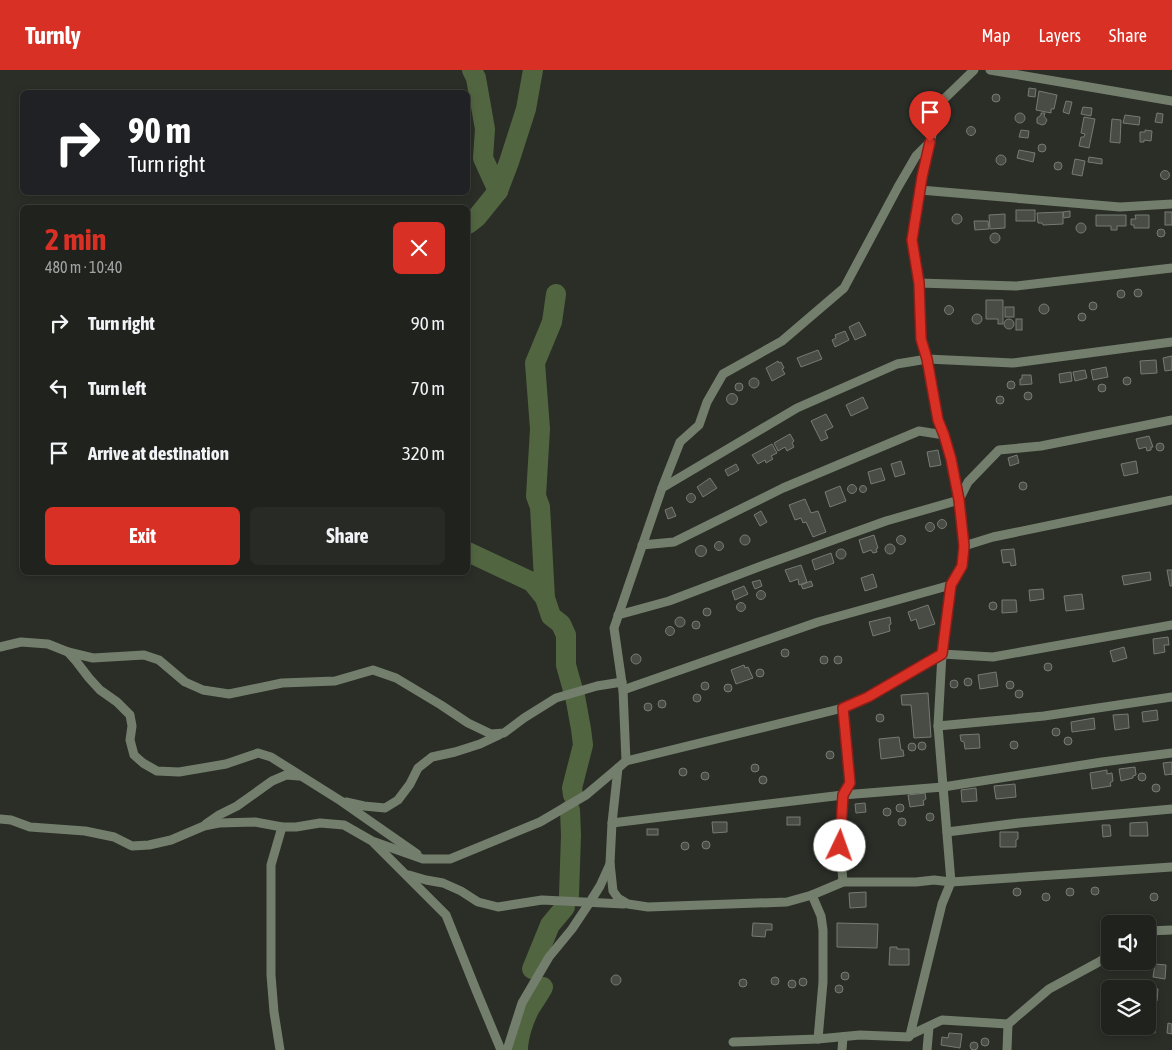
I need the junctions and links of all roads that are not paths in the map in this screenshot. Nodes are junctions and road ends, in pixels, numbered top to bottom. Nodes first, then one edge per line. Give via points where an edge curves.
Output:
1 (974, 70) edge
2 (990, 70) edge
3 (1172, 101) edge
4 (930, 142) junction
5 (920, 190) junction
6 (1172, 204) edge
7 (1172, 268) edge
8 (919, 283) junction
9 (1172, 342) edge
10 (927, 359) junction
11 (1172, 420) edge
12 (944, 435) junction
13 (662, 488) junction
14 (959, 500) junction
15 (1172, 500) edge
16 (642, 545) junction
17 (964, 546) junction
18 (951, 585) junction
19 (618, 615) junction
20 (1172, 625) edge
21 (0, 647) edge
22 (68, 652) junction
23 (942, 654) junction
24 (623, 686) junction
25 (1172, 697) edge
26 (843, 708) junction
27 (938, 726) junction
28 (504, 733) junction
29 (1172, 753) edge
30 (626, 761) junction
31 (618, 768) junction
32 (300, 776) junction
33 (943, 787) junction
34 (843, 795) junction
35 (341, 801) junction
36 (1172, 810) edge
37 (0, 819) edge
38 (612, 824) junction
39 (204, 826) junction
40 (282, 827) junction
41 (947, 832) junction
42 (372, 841) junction
43 (423, 859) junction
44 (610, 863) junction
45 (1172, 867) edge
46 (407, 874) junction
47 (843, 882) junction
48 (951, 882) junction
49 (812, 896) junction
50 (590, 902) junction
51 (628, 904) junction
52 (1172, 930) edge
53 (1156, 931) edge
54 (1101, 961) edge
55 (1008, 1024) junction
56 (928, 1027) junction
57 (910, 1035) junction
58 (843, 1037) junction
59 (818, 1039) junction
60 (733, 1042) dead end
61 (280, 1050) edge
62 (501, 1050) edge
63 (507, 1050) edge
64 (842, 1050) edge
65 (927, 1050) edge
66 (1007, 1050) edge

1 - 4 street via 941,102
2 - 3 street
4 - 5 street
4 - 13 street via 916,156 902,179 844,288 782,341 723,374 707,402 699,425 680,442
5 - 6 street via 1120,207
5 - 8 street via 912,240
7 - 8 street via 1016,286
8 - 10 street via 921,339
9 - 10 street via 1013,362
10 - 12 street via 938,420
10 - 13 street via 897,364 797,408
11 - 14 street via 1041,446 999,450 968,482
12 - 14 street
12 - 16 street via 919,431 783,488 674,542
13 - 16 street
14 - 17 street
14 - 19 street via 886,522 669,601
15 - 17 street via 993,537
16 - 19 street
17 - 18 street via 962,566
18 - 23 street
18 - 24 street via 818,622
19 - 24 street via 614,628
20 - 23 street via 993,657
21 - 22 street via 21,642 48,644
22 - 28 street via 93,658 144,655 159,660 185,682 203,690 229,694 282,683 335,681 373,670 396,678 468,723 491,734
22 - 32 street via 88,678 130,715 134,755 157,771 178,772 226,764 258,753 271,757
23 - 26 street
23 - 27 street
24 - 28 street via 597,686 556,698
24 - 30 street
25 - 27 street via 1044,716
26 - 30 street
26 - 34 street via 850,783
27 - 33 street
28 - 35 street via 480,744 432,757 418,768 398,800 385,808
29 - 33 street
30 - 31 street
31 - 38 street
31 - 43 street via 586,795 540,822 450,859
32 - 35 street
32 - 39 street via 286,775 272,781
33 - 34 street
33 - 41 street
34 - 38 street
34 - 47 street via 840,846
35 - 43 street
36 - 41 street
37 - 39 street via 30,827 85,831 114,837 132,846 171,840
38 - 44 street
39 - 40 street via 219,822 255,822
40 - 42 street via 320,823 344,825
40 - 61 street via 271,865 271,975
41 - 48 street
42 - 43 street
42 - 46 street
44 - 50 street
44 - 51 street via 614,891
45 - 48 street
46 - 50 street via 442,883 478,902 498,907 542,900
46 - 62 street via 446,915
47 - 48 street
47 - 49 street
48 - 57 street via 942,904
49 - 51 street via 787,902 648,907
49 - 59 street via 823,930
50 - 51 street
50 - 63 street via 549,957 522,1003
52 - 53 street
54 - 55 street via 1049,989
55 - 56 street via 942,1020
55 - 66 street
56 - 57 street
56 - 65 street
57 - 58 street
58 - 59 street
58 - 64 street
59 - 60 street

